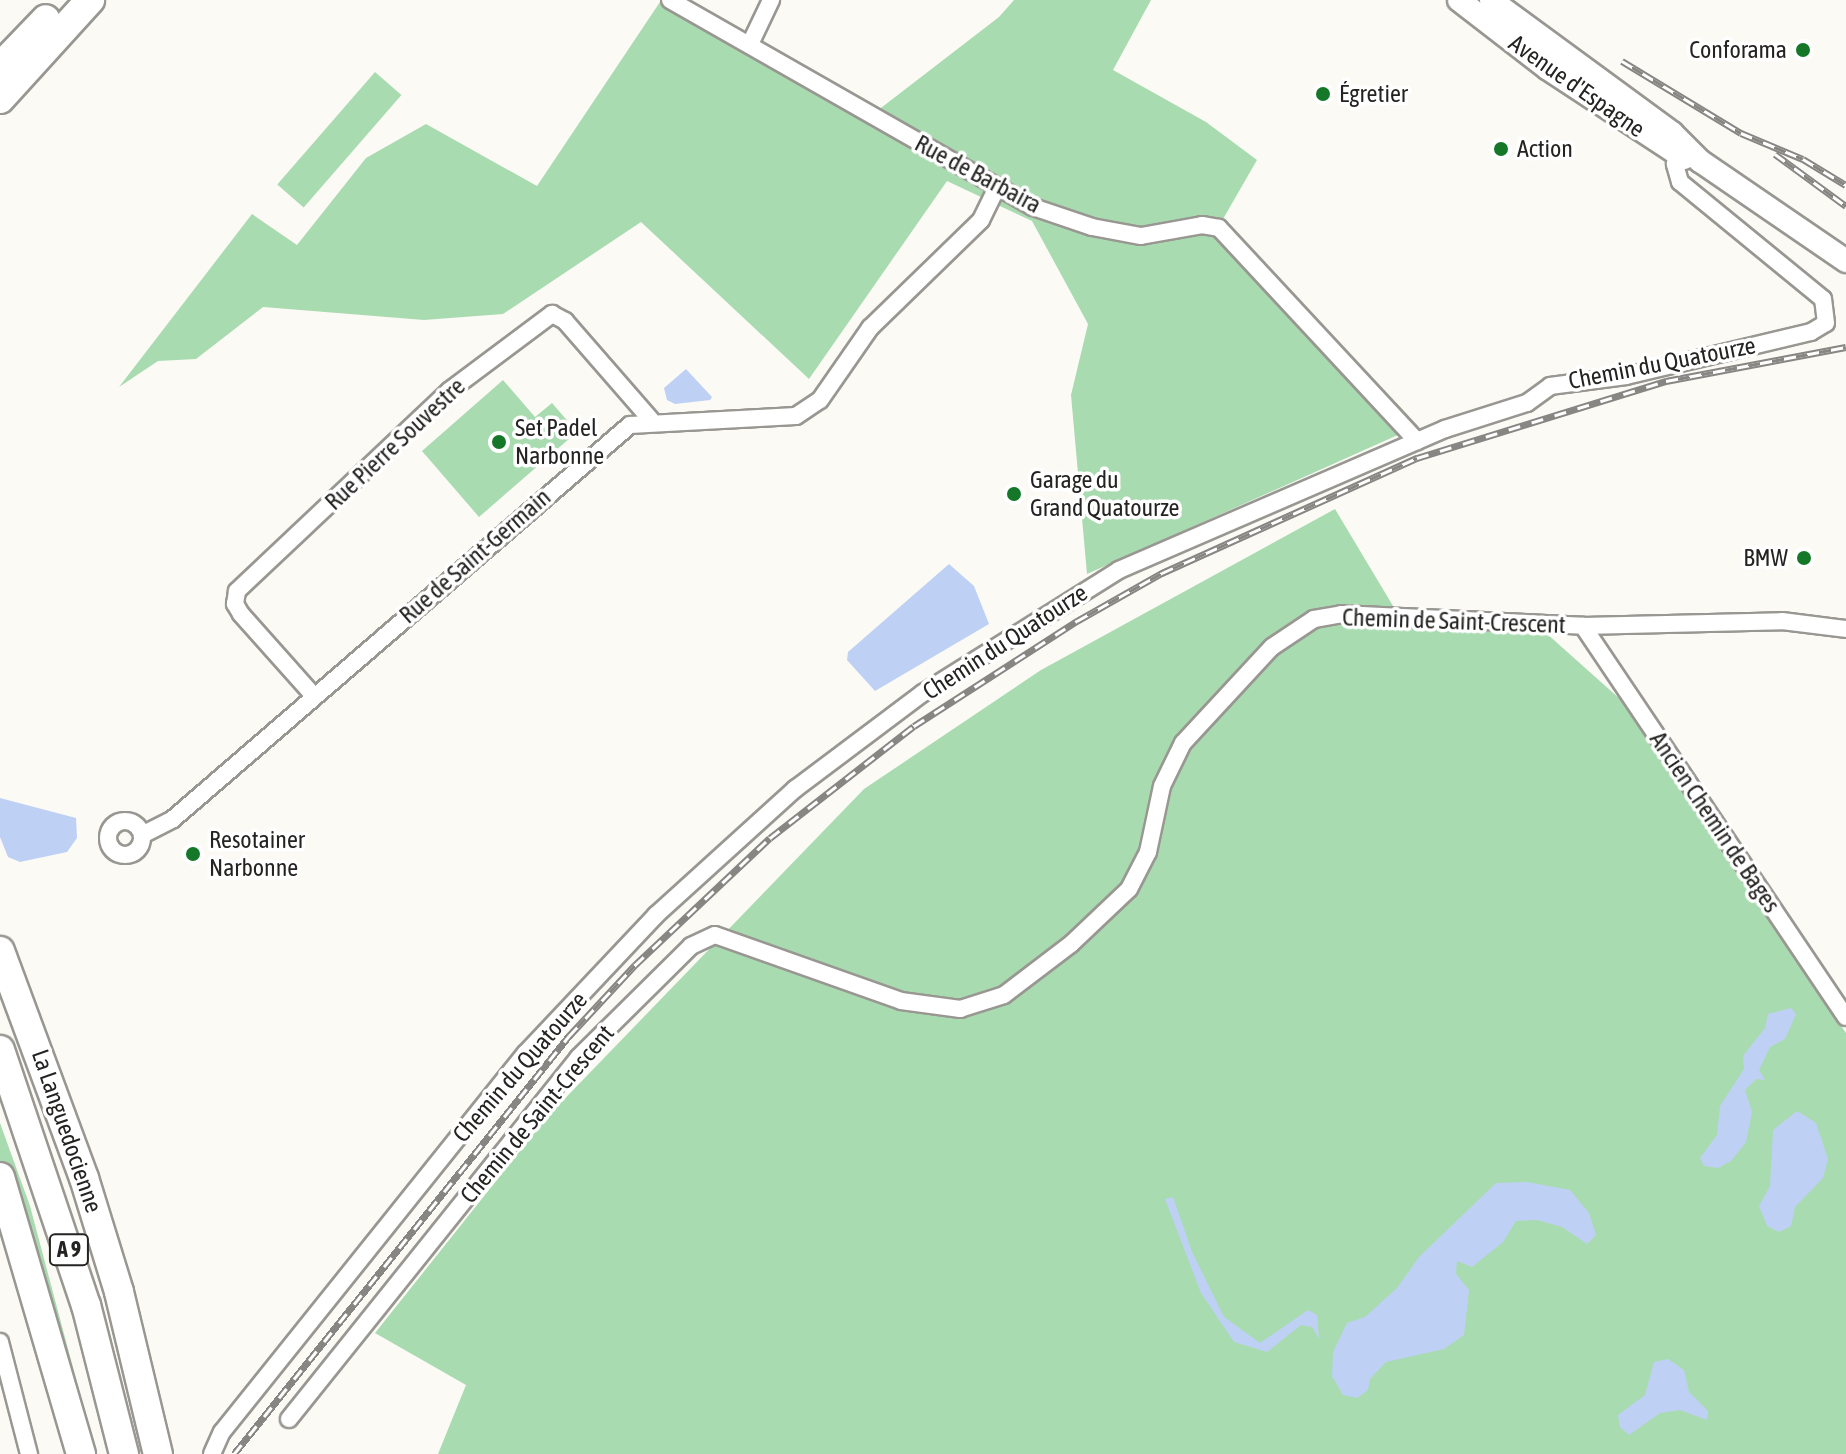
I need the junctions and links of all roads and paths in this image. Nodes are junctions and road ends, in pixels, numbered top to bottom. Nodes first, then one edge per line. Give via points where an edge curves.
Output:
1 (90, 0) edge
2 (670, 0) edge
3 (771, 0) edge
4 (1459, 0) edge
5 (1491, 0) edge
6 (61, 12) edge
7 (751, 42) junction
8 (0, 67) edge
9 (0, 86) edge
10 (0, 99) edge
11 (0, 117) edge
12 (1680, 148) junction
13 (996, 189) junction
14 (1846, 261) edge
15 (651, 420) junction
16 (1417, 441) junction
17 (1583, 626) junction
18 (1846, 629) edge
19 (314, 696) junction
20 (142, 835) dead end
21 (0, 951) edge
22 (1846, 1017) edge
23 (0, 1050) edge
24 (0, 1177) edge
25 (0, 1342) edge
26 (289, 1419) dead end
27 (29, 1454) edge
28 (81, 1454) edge
29 (124, 1454) edge
30 (158, 1454) edge
31 (212, 1454) edge

1 - 6 highway
2 - 7 street, Rue de Barbaira
3 - 7 street
4 - 12 main road, Avenue d'Espagne via 1547,68
5 - 12 main road, Avenue d'Espagne
6 - 8 highway
6 - 9 highway
6 - 10 highway
6 - 11 highway
7 - 13 street, Rue de Barbaira
12 - 14 main road, Avenue d'Espagne
12 - 16 street, Chemin du Quatourze via 1675,172 1685,188 1814,290 1828,307 1826,323 1811,332 1626,376 1550,386 1527,403
13 - 15 street, Rue de Saint-Germain via 981,220 870,328 820,400 796,416
13 - 16 street, Rue de Barbaira via 1092,227 1141,236 1202,225 1219,228
15 - 19 street, Rue de Saint-Germain via 614,435
15 - 19 street, Rue Pierre Souvestre via 565,321 552,314 449,391 237,591 241,614
16 - 31 street, Chemin du Quatourze via 1119,570 923,693 795,789 656,915 526,1053 222,1432
17 - 18 street, Chemin de Saint-Crescent via 1782,621
17 - 22 street, Ancien Chemin de Bages
17 - 26 street, Chemin de Saint-Crescent via 1341,614 1314,619 1272,647 1183,743 1162,786 1148,852 1129,889 1071,944 1004,995 960,1009 901,1001 715,935 691,946 578,1058
19 - 20 street, Rue de Saint-Germain via 173,819
21 - 30 highway, La Languedocienne / A 9 via 84,1178 119,1292
23 - 29 highway, La Languedocienne / A 9 via 73,1262
24 - 28 highway
25 - 27 street

